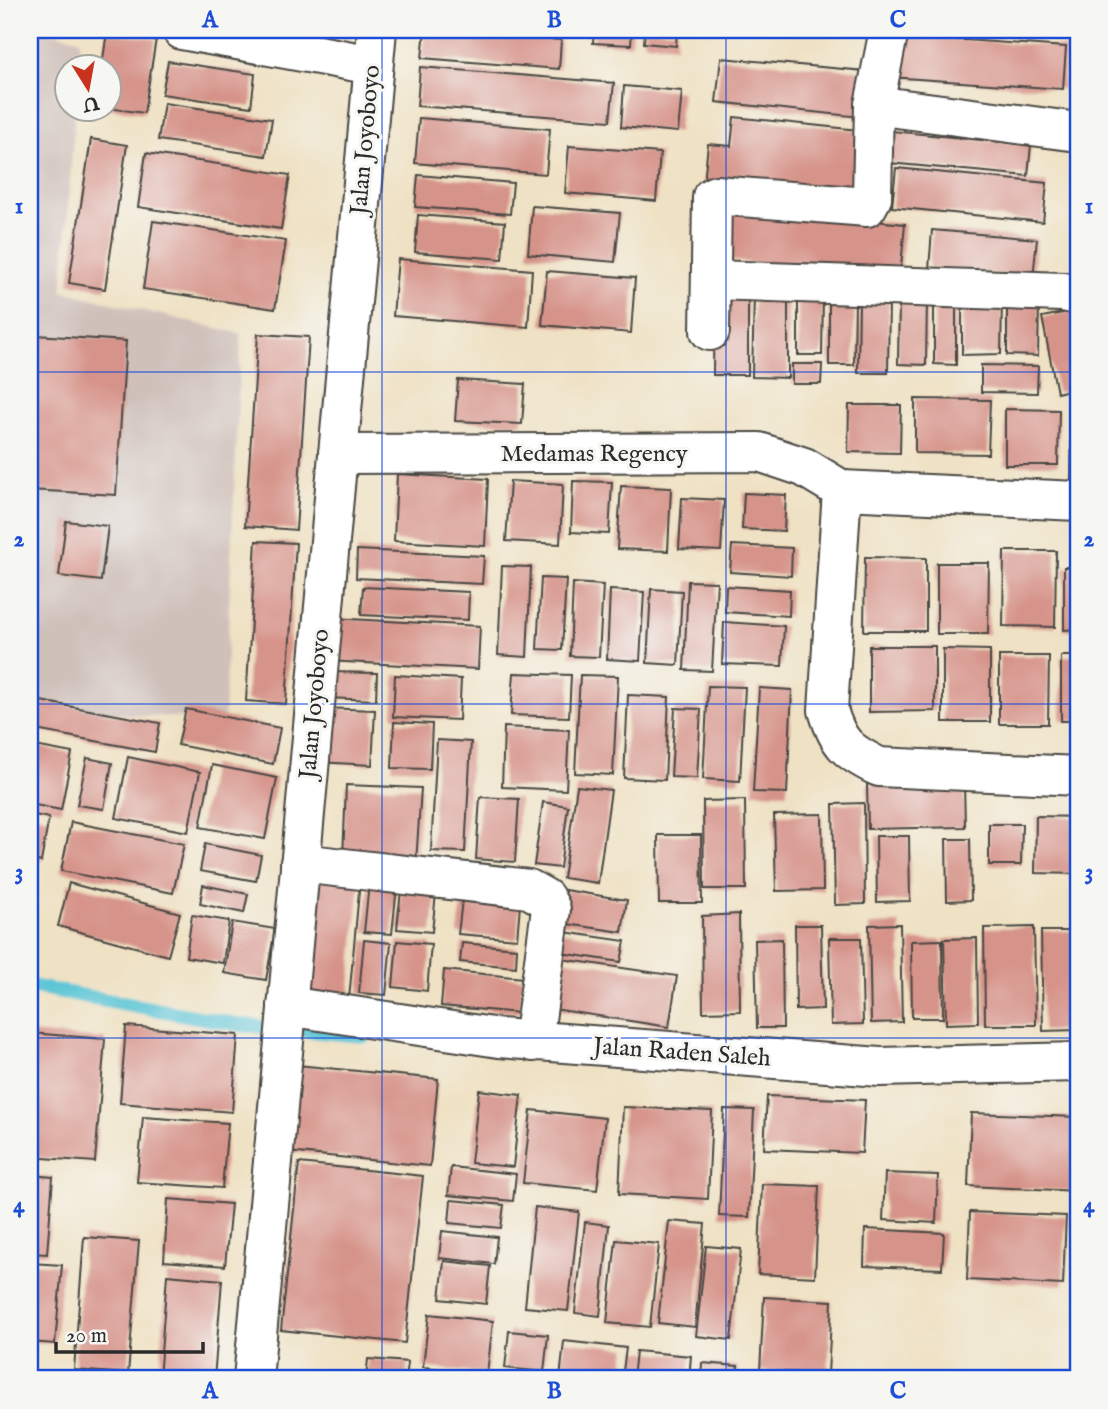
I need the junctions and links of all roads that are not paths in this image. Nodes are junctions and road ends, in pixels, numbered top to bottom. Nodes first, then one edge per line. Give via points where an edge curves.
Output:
1 (182, 30) edge
2 (889, 30) edge
3 (375, 47) edge
4 (874, 105) junction
5 (1078, 132) edge
6 (712, 280) junction
7 (1078, 295) edge
8 (710, 331) dead end
9 (338, 454) junction
10 (842, 490) junction
11 (1078, 501) edge
12 (1078, 776) edge
13 (300, 863) junction
14 (286, 1014) junction
15 (533, 1042) junction
16 (1078, 1062) edge
17 (253, 1379) edge

1 - 3 street
2 - 4 street
3 - 9 street, Jalan Joyoboyo
4 - 5 street
4 - 6 street via 872,198 867,207 716,195 710,202
6 - 7 street
6 - 8 street
9 - 10 street, Medamas Regency via 759,452 804,467
9 - 13 street, Jalan Joyoboyo
10 - 11 street, Medamas Regency
10 - 12 street via 828,710 836,735 858,757 879,767
13 - 14 street, Jalan Joyoboyo
13 - 15 street via 529,889 545,898 551,909
14 - 15 street, Jalan Raden Saleh
14 - 17 street, Jalan Joyoboyo
15 - 16 street, Jalan Raden Saleh via 880,1067

